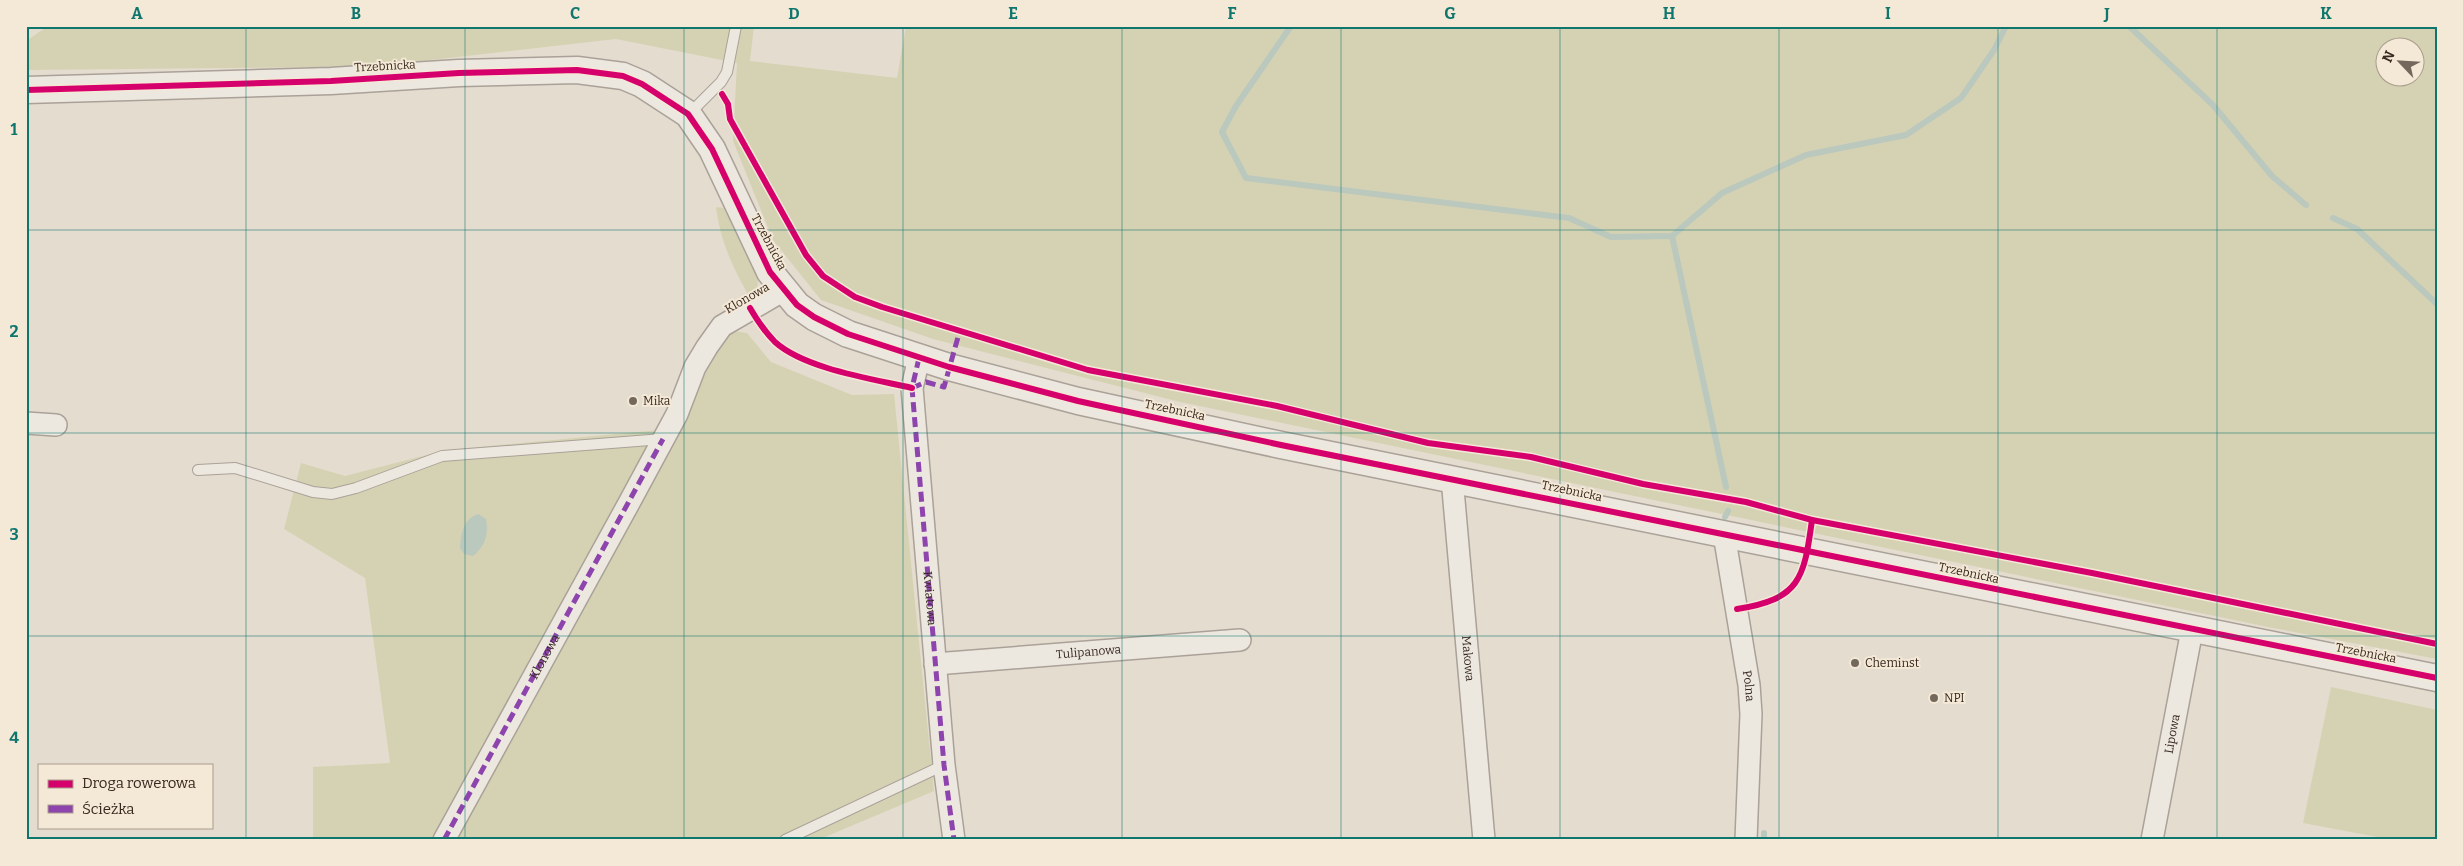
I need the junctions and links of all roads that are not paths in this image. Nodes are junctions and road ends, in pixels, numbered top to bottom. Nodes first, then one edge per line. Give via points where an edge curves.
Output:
1 (736, 26) edge
2 (26, 90) edge
3 (688, 114) junction
4 (784, 290) junction
5 (919, 358) junction
6 (26, 423) edge
7 (56, 426) dead end
8 (663, 439) junction
9 (198, 470) dead end
10 (1452, 478) junction
11 (1724, 534) junction
12 (2192, 630) junction
13 (1240, 640) dead end
14 (935, 664) junction
15 (2437, 678) edge
16 (944, 765) junction
17 (444, 840) edge
18 (785, 840) edge
19 (954, 840) edge
20 (1484, 840) edge
21 (1746, 840) edge
22 (2152, 840) edge

1 - 3 lane via 727,72
2 - 3 street, Trzebnicka via 577,70 623,76 642,84
3 - 4 street, Trzebnicka via 712,149 763,258
4 - 5 street, Trzebnicka via 797,304 829,325
4 - 8 street, Klonowa via 722,326 695,367
5 - 10 street, Trzebnicka via 1078,402
5 - 14 street, Kwiatowa via 912,388
6 - 7 street
8 - 9 lane via 442,456 332,494 313,492 235,468
8 - 17 street, Klonowa
10 - 11 street, Trzebnicka
10 - 20 street, Makowa
11 - 12 street, Trzebnicka
11 - 21 street, Polna via 1750,685 1752,714
12 - 15 street, Trzebnicka
12 - 22 street, Lipowa
13 - 14 street, Tulipanowa
14 - 16 street, Kwiatowa
16 - 18 lane
16 - 19 street, Kwiatowa

